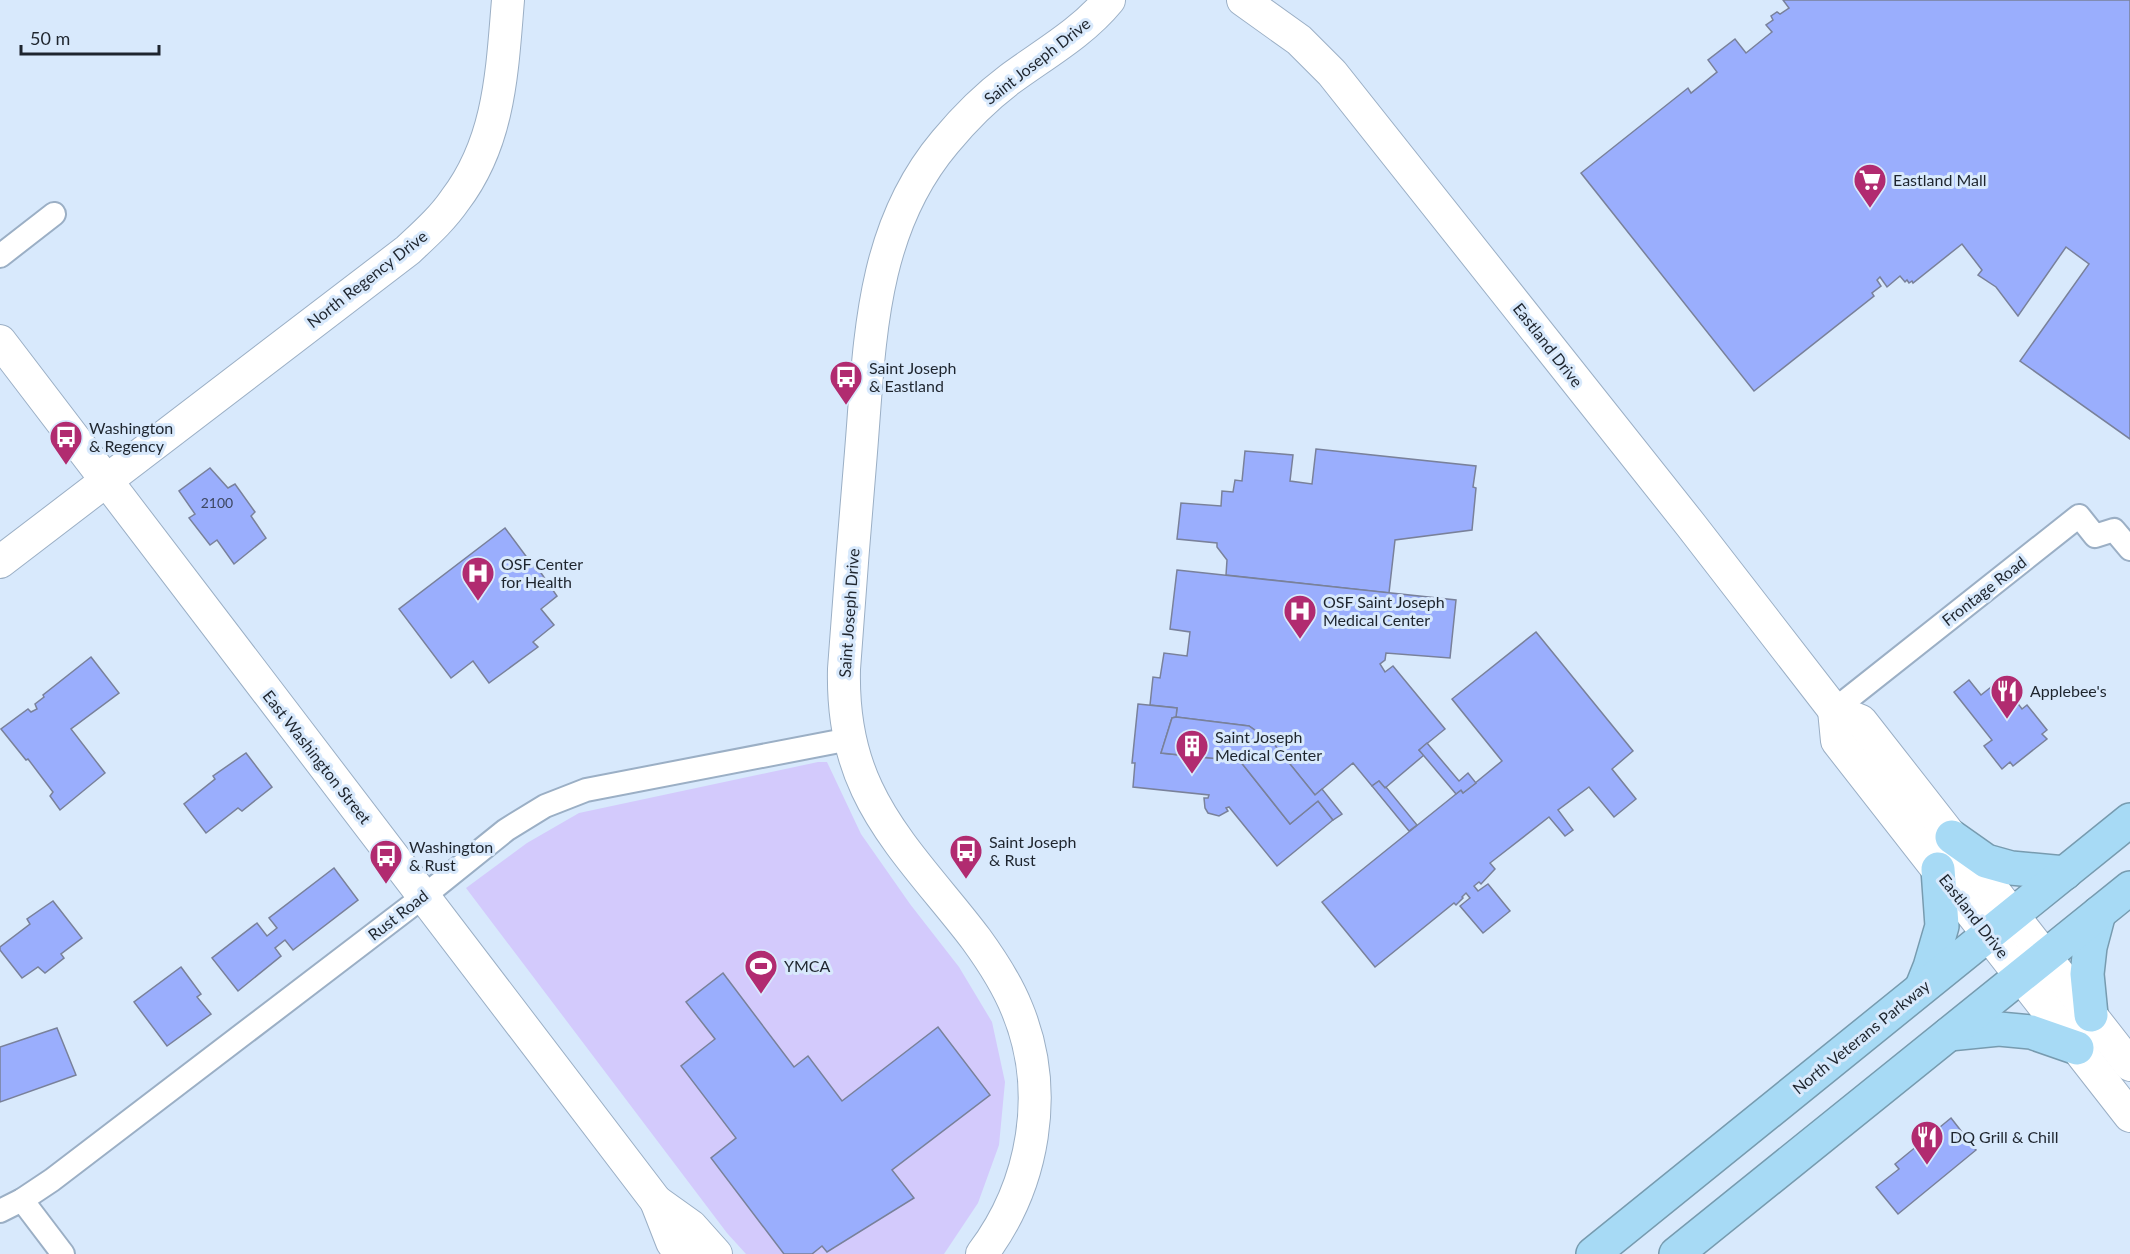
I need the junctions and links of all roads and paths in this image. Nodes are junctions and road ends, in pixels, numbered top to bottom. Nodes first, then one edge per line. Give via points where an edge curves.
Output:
1 (508, 0) edge
2 (1109, 0) edge
3 (1243, 0) edge
4 (54, 214) dead end
5 (0, 256) edge
6 (0, 341) edge
7 (106, 481) junction
8 (2130, 549) edge
9 (0, 562) edge
10 (1834, 710) junction
11 (850, 739) junction
12 (2130, 820) edge
13 (1952, 837) junction
14 (1938, 869) junction
15 (2065, 873) junction
16 (2130, 888) edge
17 (424, 896) junction
18 (2099, 913) junction
19 (2000, 925) junction
20 (2033, 966) junction
21 (1922, 987) junction
22 (2091, 1015) junction
23 (1949, 1034) junction
24 (2077, 1048) junction
25 (2130, 1065) edge
26 (2130, 1116) edge
27 (22, 1200) junction
28 (656, 1201) junction
29 (0, 1210) edge
30 (63, 1254) edge
31 (680, 1254) edge
32 (716, 1254) edge
33 (982, 1254) edge
34 (1593, 1254) edge
35 (1676, 1254) edge

1 - 7 main road, North Regency Drive via 495,119 476,166 456,200 408,250
2 - 11 main road, Saint Joseph Drive via 1084,26 980,105 944,143 923,172 886,251 872,320 844,669
3 - 10 main road, Eastland Drive via 1299,40 1332,73
4 - 5 street
6 - 7 main road, East Washington Street
7 - 9 main road, North Regency Drive
7 - 17 main road, East Washington Street
8 - 10 street, Frontage Road via 2114,530 2096,536 2079,516
10 - 13 main road, Eastland Drive via 1861,721
10 - 14 main road, Eastland Drive via 1837,741
11 - 17 street, Rust Road via 586,790 545,806 506,830
11 - 33 main road, Saint Joseph Drive via 866,789 883,819 998,972 1027,1037 1035,1102 1029,1156 1014,1200
12 - 15 highway, North Veterans Parkway
13 - 15 highway via 1986,861 2011,868
13 - 19 main road, Eastland Drive
14 - 19 main road, Eastland Drive
14 - 21 highway via 1942,926
15 - 19 highway, North Veterans Parkway
16 - 18 highway
17 - 27 street, Rust Road
17 - 28 main road, East Washington Street
18 - 20 highway
18 - 22 highway via 2087,974
19 - 20 main road, Eastland Drive
19 - 21 highway, North Veterans Parkway
20 - 22 main road, Eastland Drive
20 - 23 highway
20 - 24 main road, Eastland Drive
21 - 34 highway, North Veterans Parkway
22 - 25 main road, Eastland Drive
23 - 24 highway via 1999,1029 2031,1032
23 - 35 highway
24 - 26 main road, Eastland Drive
27 - 29 street, Rust Road
27 - 30 street
28 - 31 main road, East Washington Street
28 - 32 main road, East Washington Street via 691,1226

